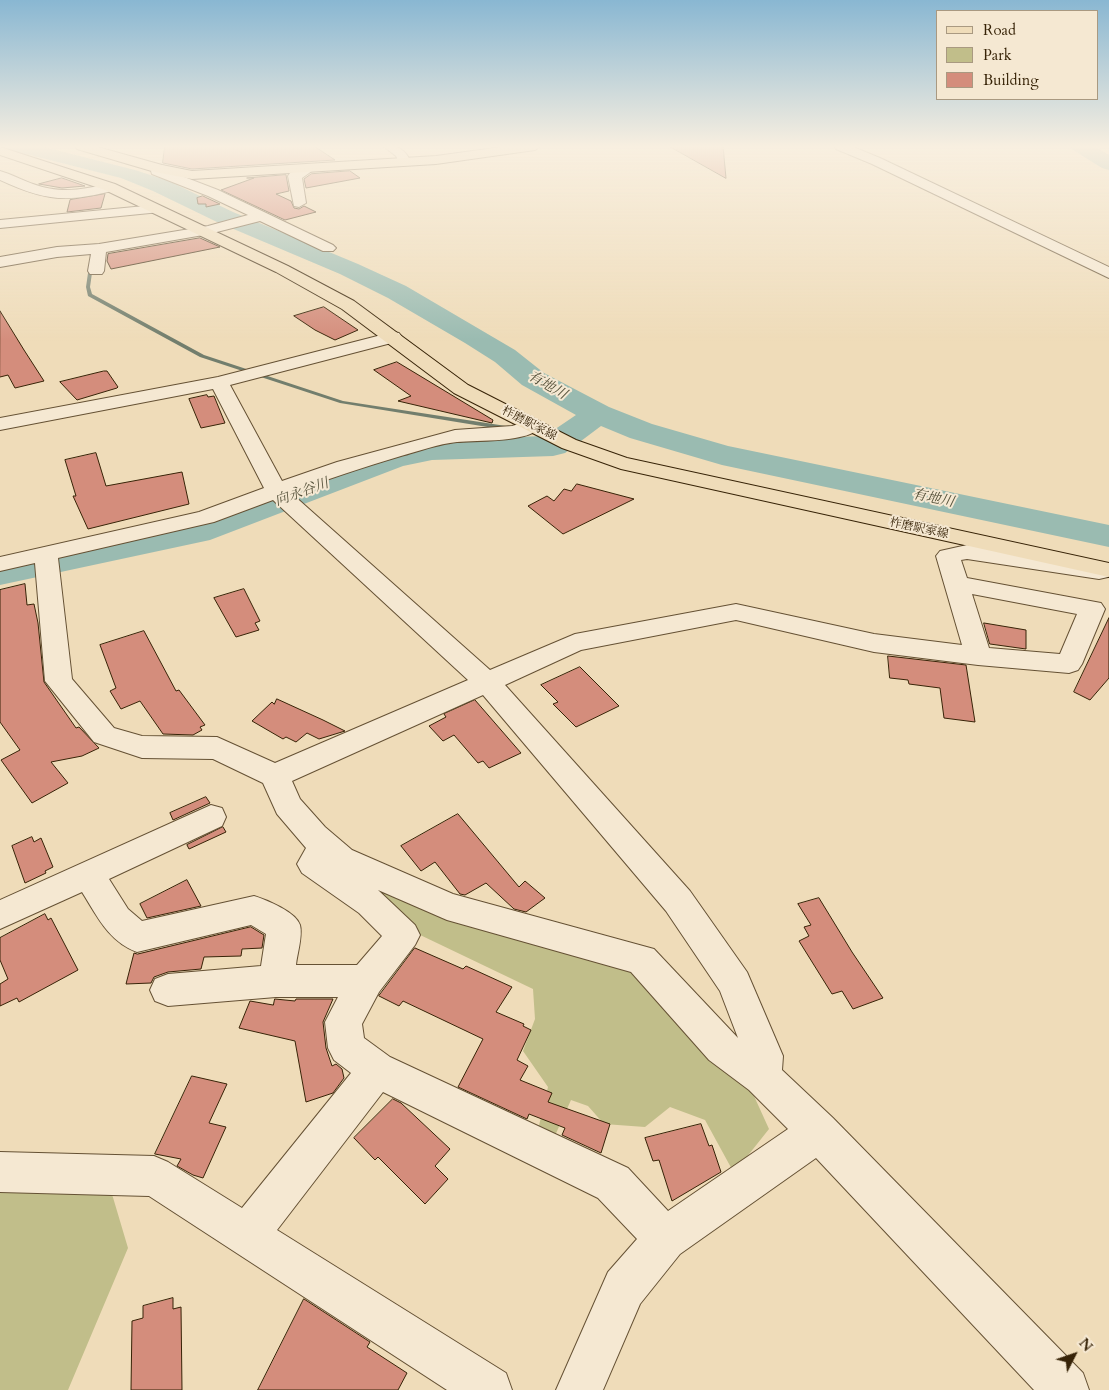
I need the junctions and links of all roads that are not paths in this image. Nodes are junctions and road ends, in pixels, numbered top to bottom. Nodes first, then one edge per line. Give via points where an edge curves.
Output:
1 (136, 211) edge
2 (159, 211) edge
3 (250, 211) edge
4 (980, 211) edge
5 (261, 216) junction
6 (0, 224) edge
7 (204, 231) junction
8 (328, 248) dead end
9 (99, 249) junction
10 (0, 262) edge
11 (96, 271) dead end
12 (1109, 273) edge
13 (393, 337) junction
14 (219, 382) junction
15 (0, 424) edge
16 (532, 426) junction
17 (284, 498) junction
18 (47, 561) junction
19 (0, 564) edge
20 (1109, 570) edge
21 (957, 584) junction
22 (978, 656) junction
23 (487, 682) junction
24 (275, 776) junction
25 (210, 817) dead end
26 (324, 845) junction
27 (89, 874) junction
28 (0, 915) edge
29 (276, 981) junction
30 (366, 981) junction
31 (168, 990) dead end
32 (377, 1070) junction
33 (762, 1077) junction
34 (819, 1132) junction
35 (0, 1172) edge
36 (247, 1235) junction
37 (665, 1239) junction
38 (489, 1390) edge
39 (579, 1390) edge
40 (1066, 1390) edge

1 - 6 street
2 - 7 main road, 柞磨駅家線
3 - 5 street
4 - 12 street
5 - 7 street
5 - 8 street
7 - 9 street
7 - 13 main road, 柞磨駅家線 via 348,305
9 - 10 street
9 - 11 street
13 - 14 street
13 - 16 main road, 柞磨駅家線 via 461,389
14 - 15 street
14 - 17 street
16 - 17 street via 514,432 455,436 344,466
16 - 20 main road, 柞磨駅家線 via 621,463
17 - 18 street
17 - 23 street
18 - 19 street
18 - 24 street via 59,681 104,735 142,747 217,748
20 - 21 street via 1099,572 967,552 948,556
21 - 22 street
21 - 22 street via 1092,609 1069,664
22 - 23 street via 874,643 736,612 575,643
23 - 24 street
23 - 33 street via 678,901 734,983 764,1056
24 - 26 street via 288,806
25 - 27 street
26 - 30 street via 313,864 371,903 403,935
26 - 33 street via 341,859 447,906 642,960 722,1048
27 - 28 street
27 - 29 street via 116,919 137,937 254,910 284,927
29 - 30 street
29 - 31 street
30 - 32 street via 342,1022 346,1048
32 - 36 street
32 - 37 street via 613,1183
33 - 34 street
34 - 37 street
34 - 40 street
35 - 36 street via 154,1176
36 - 38 street
37 - 39 street via 624,1288

